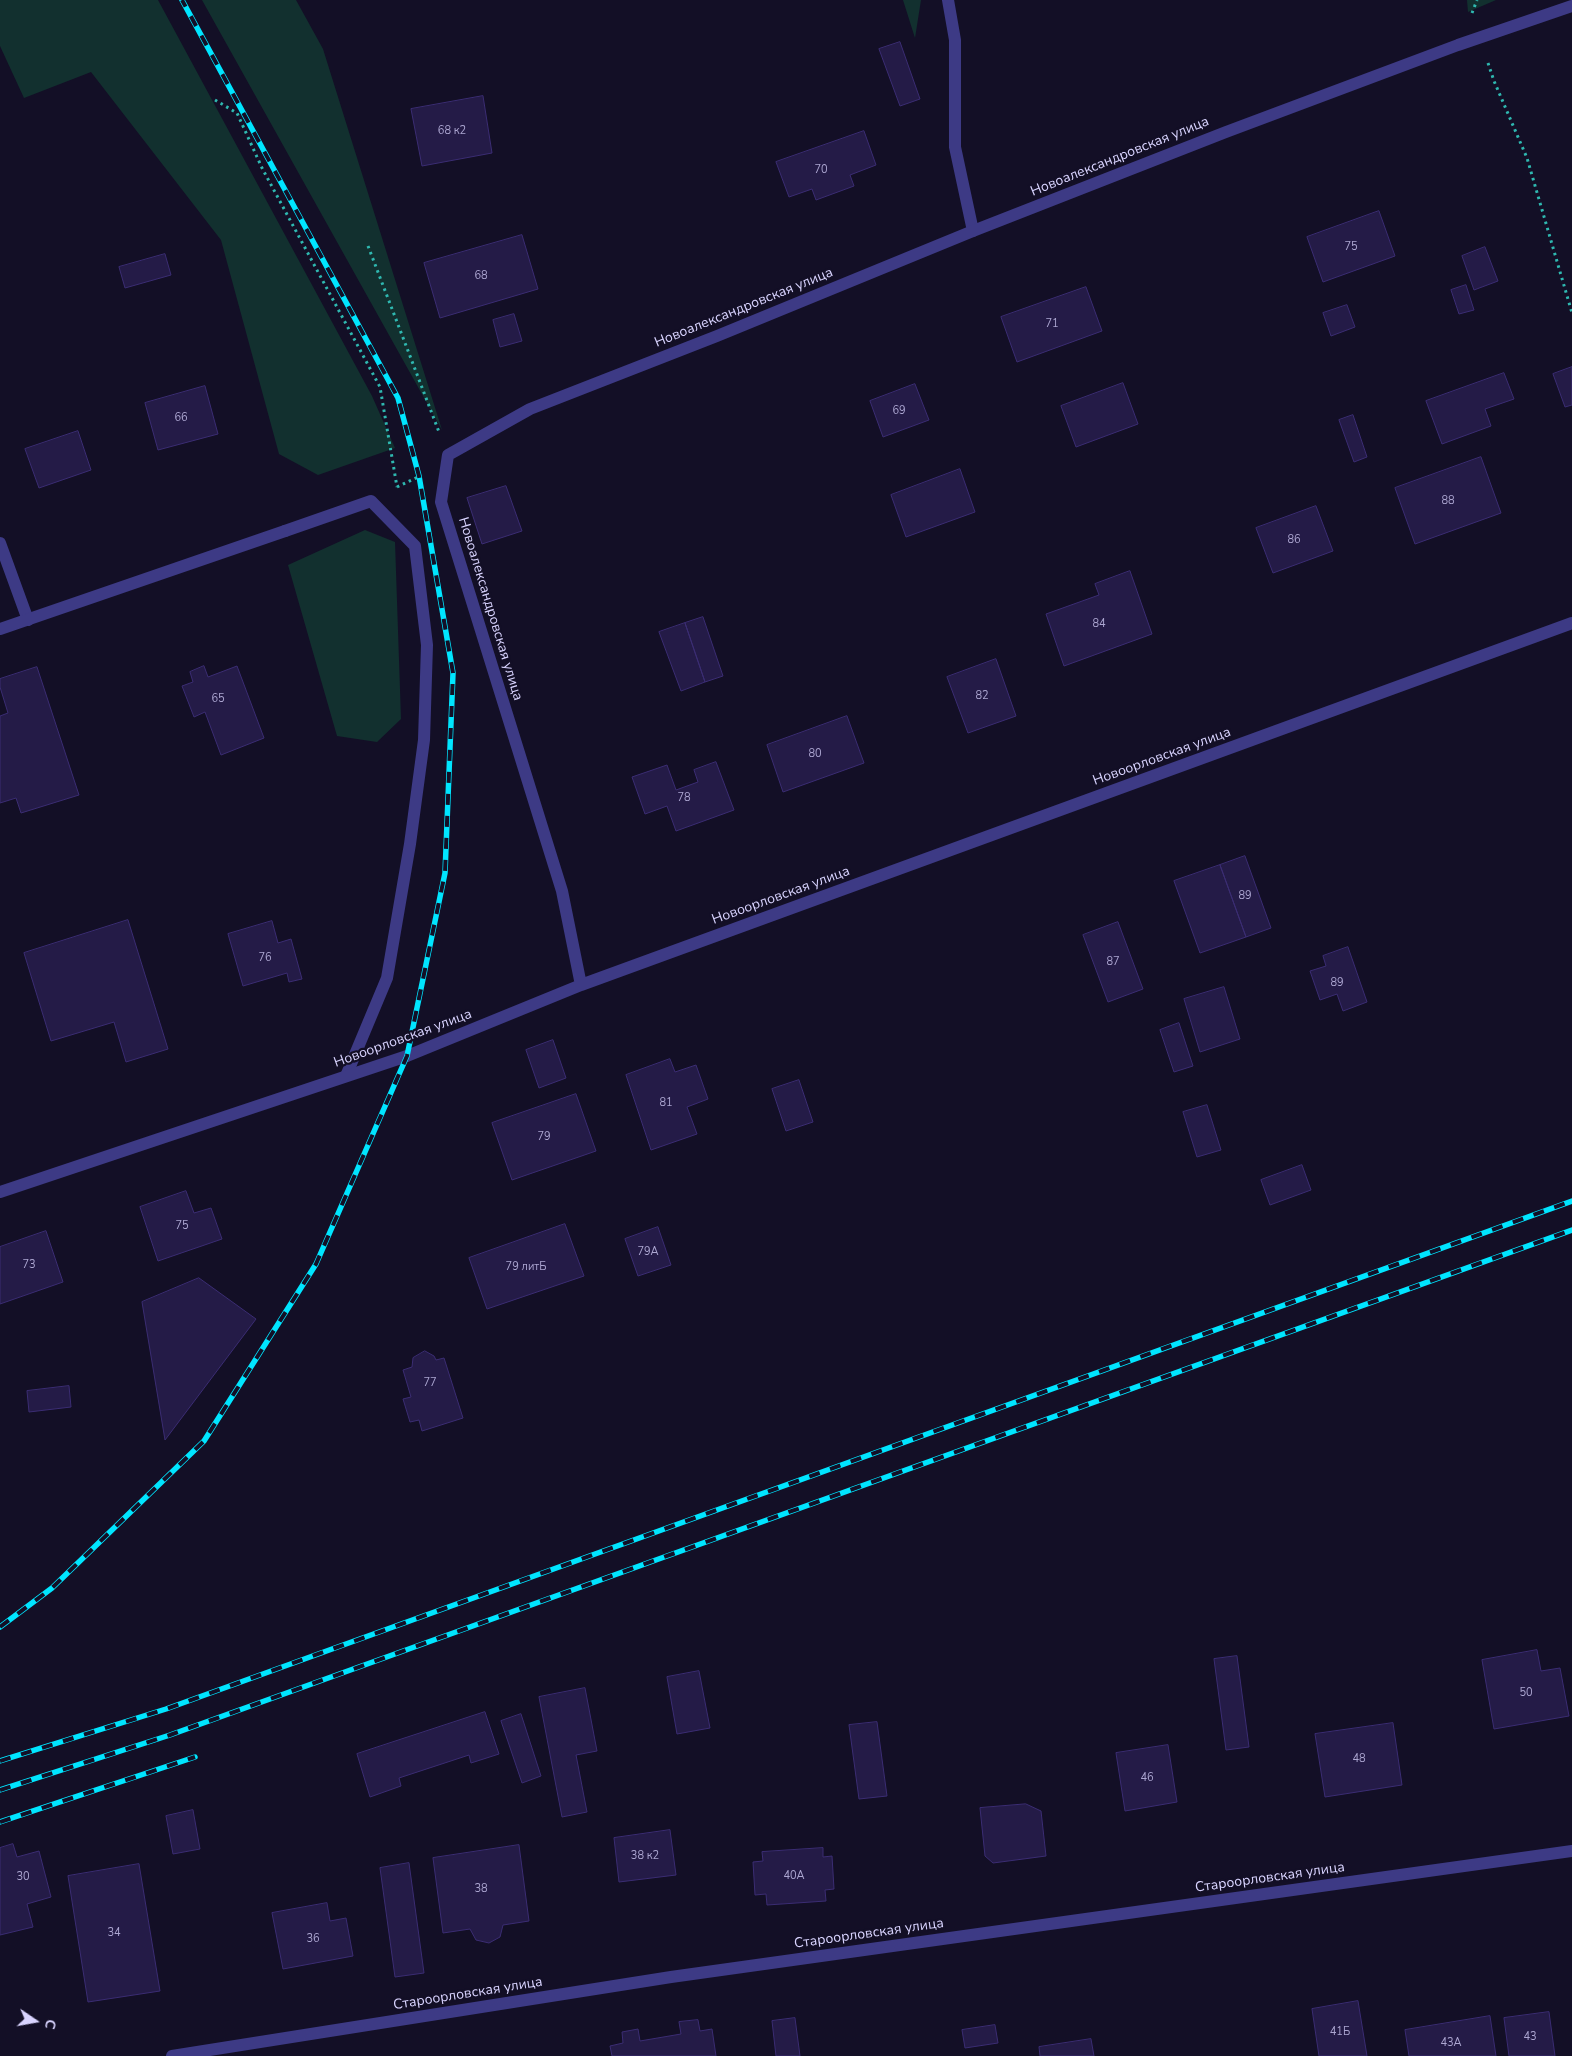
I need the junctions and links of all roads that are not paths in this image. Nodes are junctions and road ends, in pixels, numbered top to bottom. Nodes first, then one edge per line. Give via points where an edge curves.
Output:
1 (948, 0) edge
2 (1572, 6) edge
3 (972, 231) junction
4 (0, 543) edge
5 (28, 620) junction
6 (1572, 623) edge
7 (0, 629) edge
8 (580, 985) junction
9 (346, 1076) junction
10 (0, 1192) edge
11 (1572, 1851) edge
12 (172, 2056) edge

1 - 3 street via 955,40 955,147
2 - 3 street, Новоалександровская улица via 1226,132
3 - 8 street, Новоалександровская улица via 530,409 448,455 441,502 562,891
4 - 5 street
5 - 7 street
5 - 9 street via 371,501 415,546 427,644 424,740 387,978
6 - 8 street, Новоорловская улица
8 - 9 street, Новоорловская улица via 408,1056
9 - 10 street, Новоорловская улица
11 - 12 street, Староорловская улица via 671,1977

